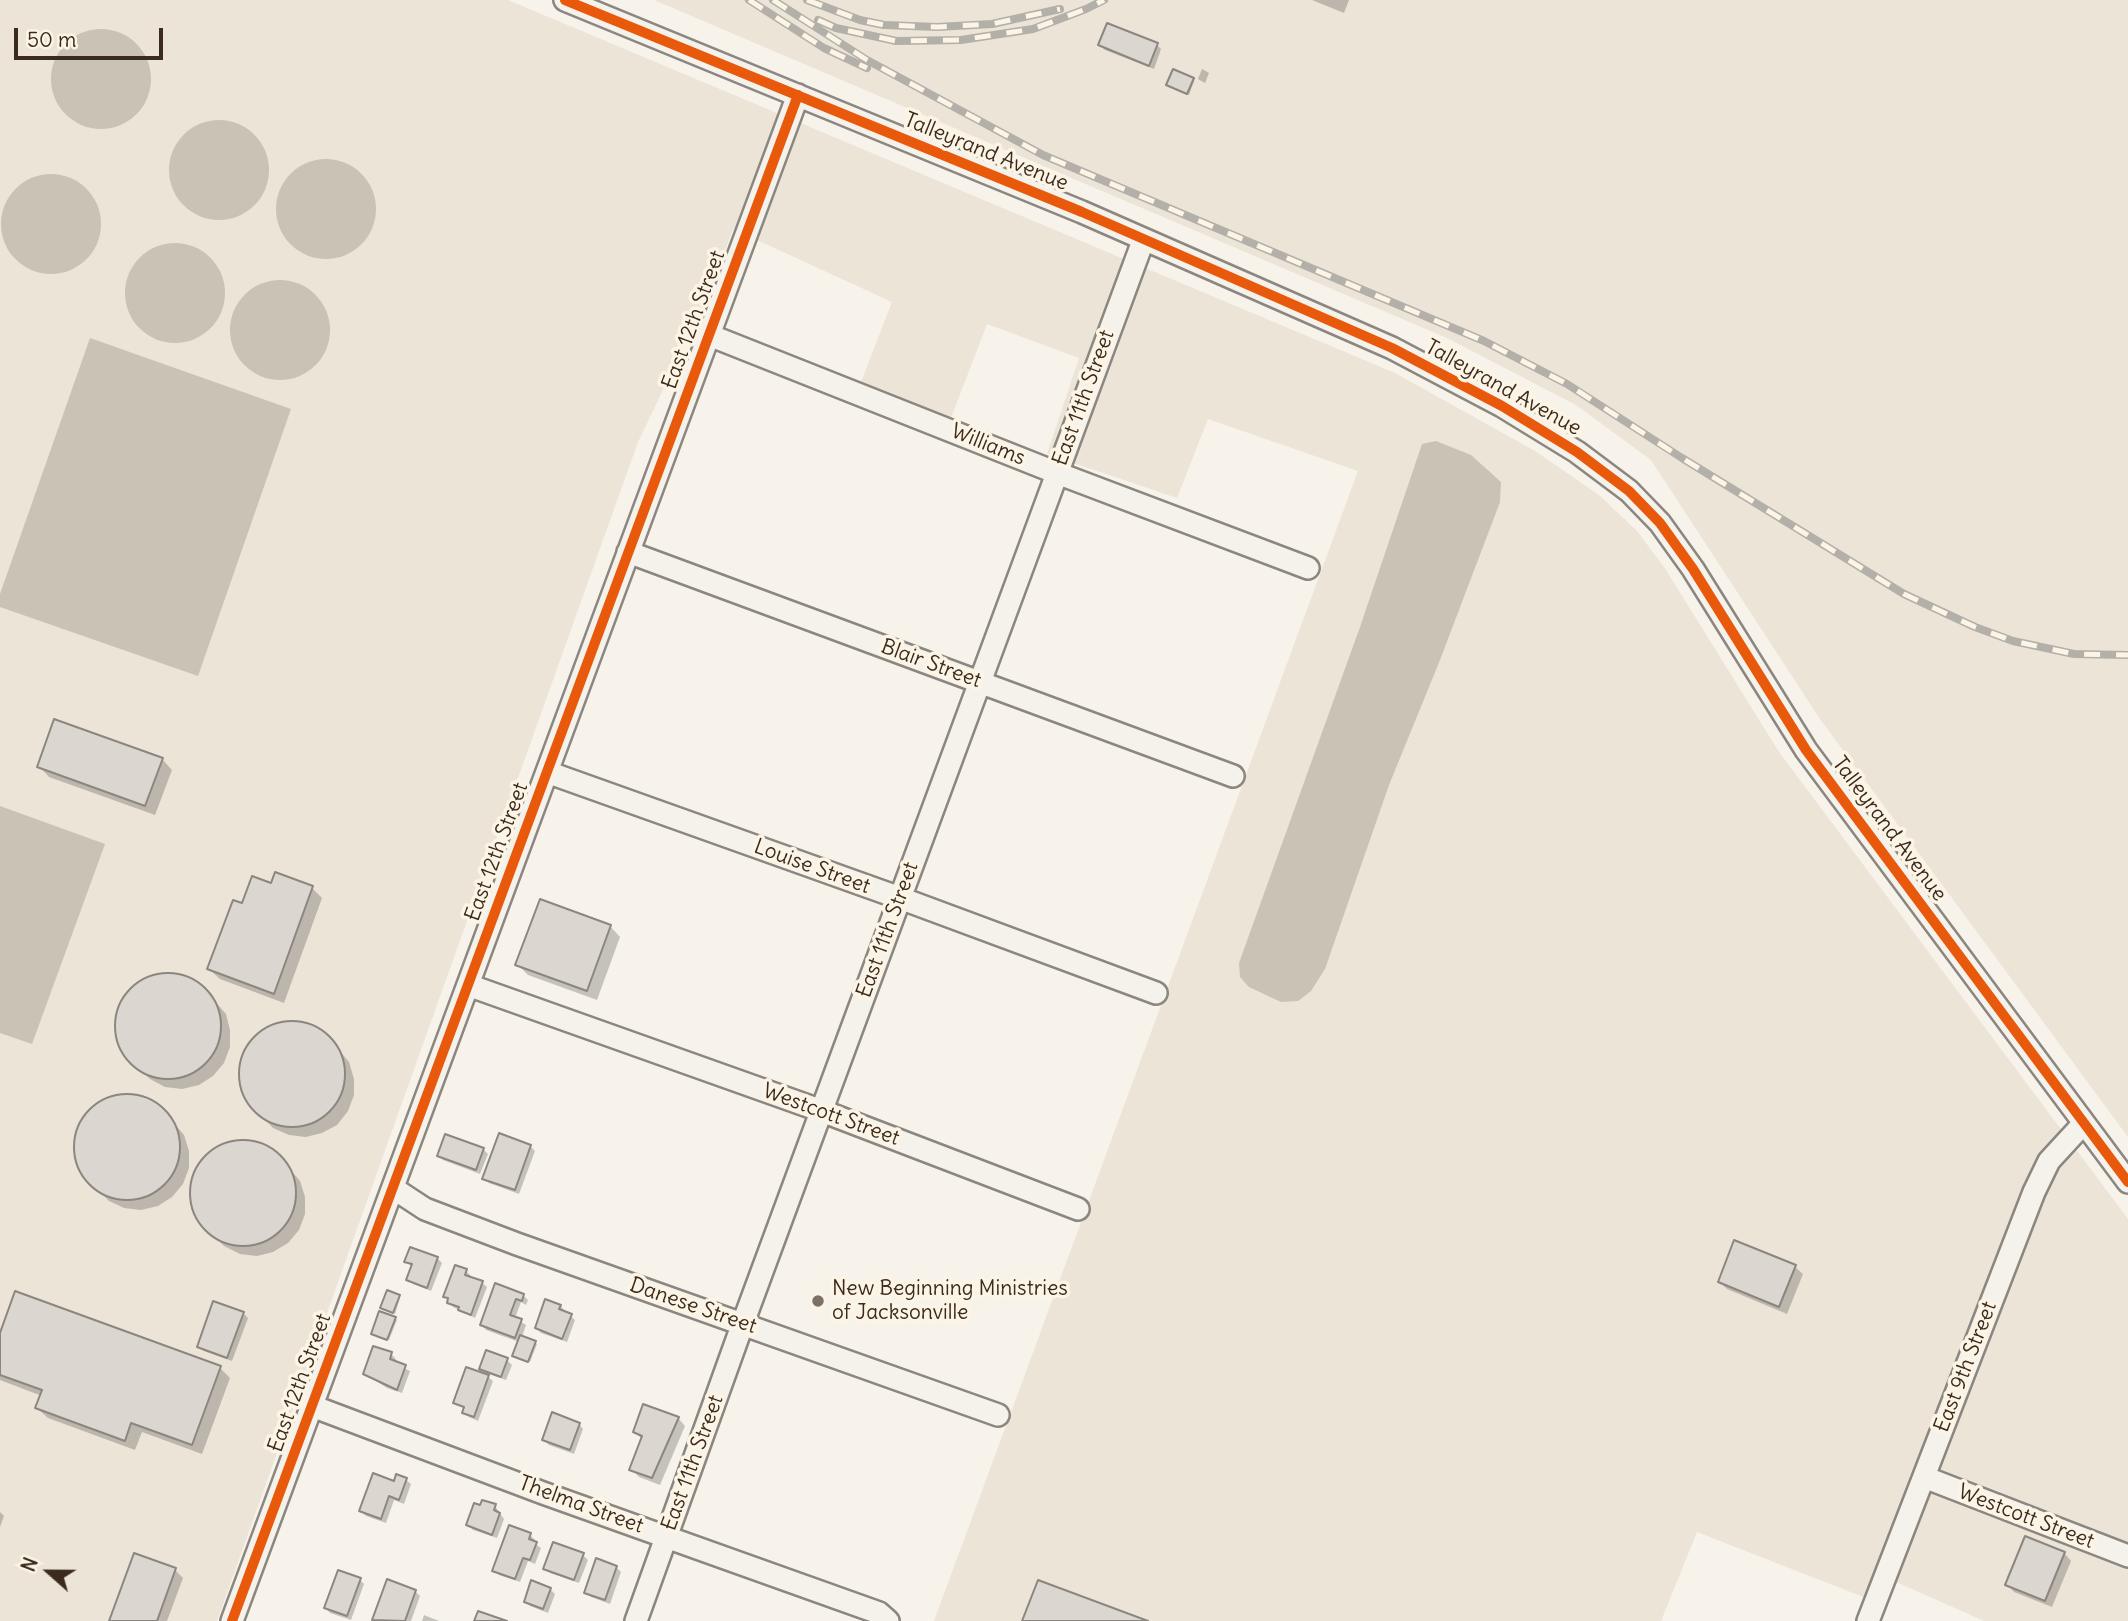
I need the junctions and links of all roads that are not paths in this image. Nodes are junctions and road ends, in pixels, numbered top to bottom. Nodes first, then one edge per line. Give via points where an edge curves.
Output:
1 (565, 0) edge
2 (797, 95) junction
3 (1143, 241) junction
4 (709, 335) junction
5 (1057, 473) junction
6 (628, 552) junction
7 (1308, 568) dead end
8 (979, 682) junction
9 (547, 772) junction
10 (1233, 776) dead end
11 (900, 898) junction
12 (468, 985) junction
13 (1156, 993) dead end
14 (822, 1111) junction
15 (2084, 1123) junction
16 (2128, 1182) edge
17 (393, 1188) junction
18 (1077, 1209) dead end
19 (743, 1323) junction
20 (312, 1406) junction
21 (998, 1415) dead end
22 (1924, 1477) junction
23 (666, 1536) junction
24 (2128, 1556) edge
25 (235, 1620) edge
26 (636, 1621) edge
27 (888, 1621) edge
28 (1868, 1621) edge

1 - 2 street, Talleyrand Avenue
2 - 3 street, Talleyrand Avenue
2 - 4 street, East 12th Street
3 - 5 street, East 11th Street
3 - 15 street, Talleyrand Avenue via 1404,355 1502,406 1629,491 1660,523 1693,569 1806,750
4 - 5 street, Williams
4 - 6 street, East 12th Street
5 - 7 street, Williams
5 - 8 street, East 11th Street
6 - 8 street, Blair Street
6 - 9 street, East 12th Street
8 - 10 street, Blair Street
8 - 11 street, East 11th Street
9 - 11 street, Louise Street
9 - 12 street, East 12th Street
11 - 13 street, Louise Street
11 - 14 street, East 11th Street
12 - 14 street, Westcott Street
12 - 17 street, East 12th Street
14 - 18 street, Westcott Street
14 - 19 street, East 11th Street
15 - 16 street, Talleyrand Avenue
15 - 22 street, East 9th Street via 2049,1161 2034,1192
17 - 19 street, Danese Street via 425,1209
17 - 20 street, East 12th Street
19 - 21 street, Danese Street
19 - 23 street, East 11th Street
20 - 23 street, Thelma Street
20 - 25 street, East 12th Street
22 - 24 street, Westcott Street
22 - 28 street, East 9th Street
23 - 26 street, East 11th Street
23 - 27 street, Thelma Street via 879,1613

